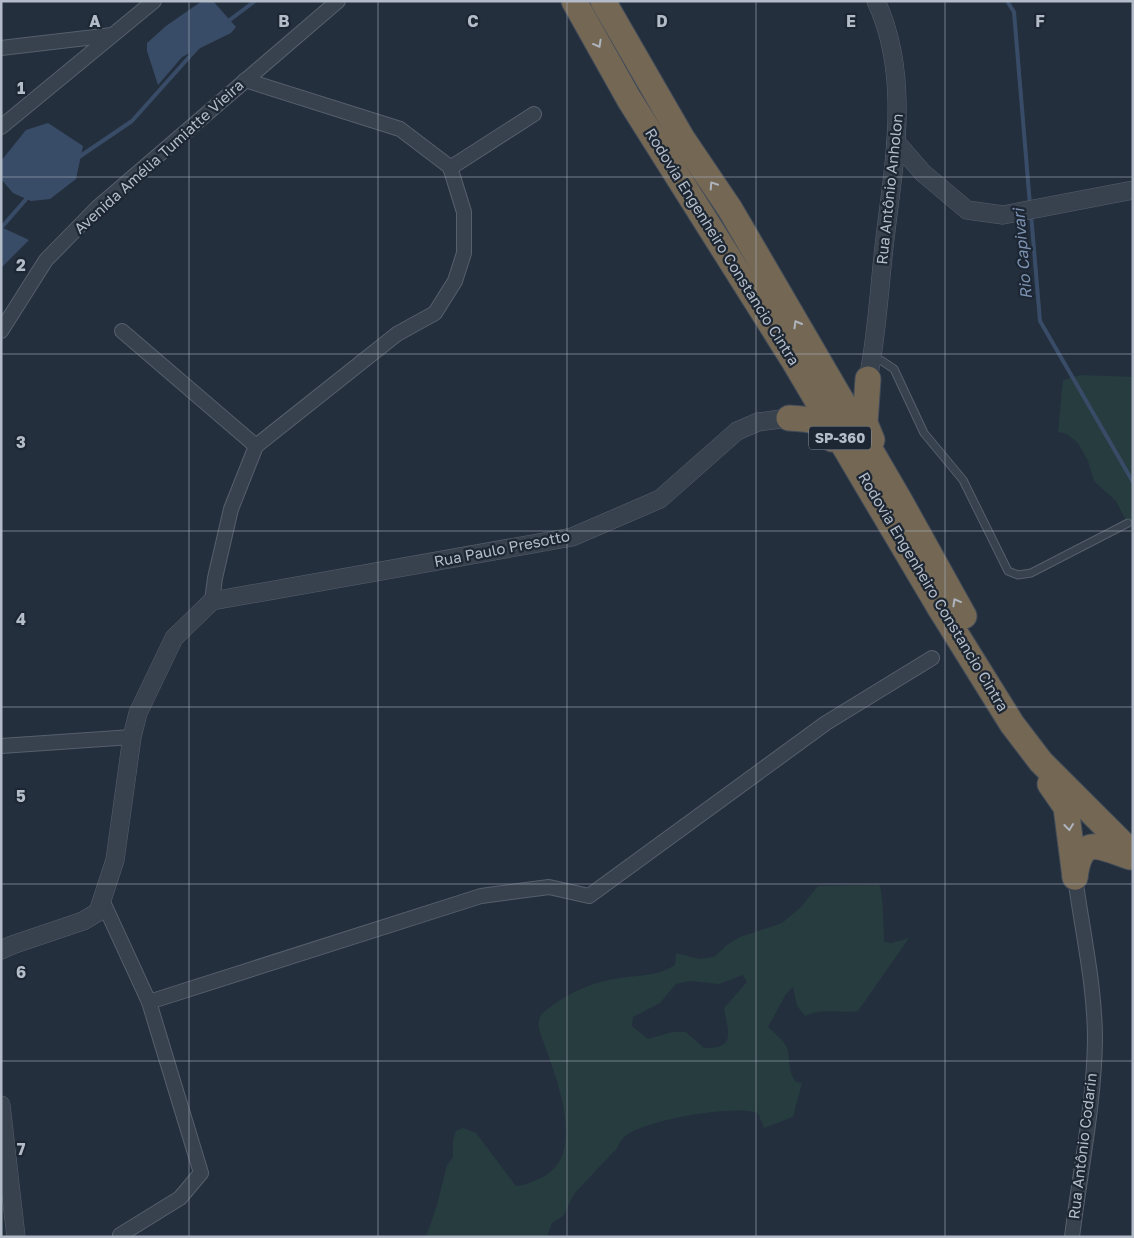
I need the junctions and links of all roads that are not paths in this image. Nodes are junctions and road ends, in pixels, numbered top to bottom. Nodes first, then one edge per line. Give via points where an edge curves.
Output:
1 (154, 1) edge
2 (338, 1) edge
3 (574, 1) edge
4 (603, 1) edge
5 (876, 1) edge
6 (112, 35) junction
7 (1, 48) edge
8 (245, 80) junction
9 (534, 114) dead end
10 (1, 127) edge
11 (896, 142) junction
12 (450, 168) junction
13 (1133, 190) edge
14 (1, 331) edge
15 (122, 331) dead end
16 (801, 353) junction
17 (870, 369) junction
18 (789, 418) junction
19 (256, 446) junction
20 (873, 493) junction
21 (899, 499) junction
22 (1128, 524) dead end
23 (212, 601) junction
24 (932, 658) dead end
25 (1012, 724) junction
26 (132, 737) junction
27 (1, 746) edge
28 (1133, 834) edge
29 (1133, 856) edge
30 (1075, 876) junction
31 (103, 902) junction
32 (1, 950) edge
33 (149, 1002) junction
34 (1, 1105) edge
35 (120, 1235) dead end
36 (16, 1237) edge
37 (1072, 1237) edge

1 - 6 street
2 - 8 street, Avenida Amélia Tumiatte Vieira
3 -> 16 highway, Rodovia Engenheiro Constancio Cintra / SP-360 via 628,99
16 -> 4 highway, Rodovia Engenheiro Constancio Cintra / SP-360 via 730,209 682,138
5 - 11 street, Rua Antônio Anholon via 884,19 898,92
6 - 7 street
6 - 10 street
8 - 12 street via 400,129
8 - 14 street, Avenida Amélia Tumiatte Vieira via 98,208 46,260
9 - 12 street
11 - 13 street via 922,174 967,210 1003,214
11 - 17 street, Rua Antônio Anholon
12 - 19 street via 464,212 464,253 455,281 435,313 397,334
15 - 19 street
16 - 17 highway via 853,400 859,396
16 - 18 highway via 816,407 810,414
16 - 20 highway, Rodovia Engenheiro Constancio Cintra / SP-360
16 - 21 highway, Rodovia Engenheiro Constancio Cintra / SP-360
17 - 21 highway via 865,423
17 - 22 lane via 882,361 894,369 924,433 963,480 1008,571 1018,575 1031,573
18 - 20 highway via 810,419 825,426
18 - 23 street, Rua Paulo Presotto via 758,422 737,431 660,499 572,537
19 - 23 street via 231,509
20 - 25 highway, Rodovia Engenheiro Constancio Cintra / SP-360
28 -> 21 highway, Rodovia Engenheiro Constancio Cintra / SP-360 via 1042,740 986,656
23 - 26 street via 174,638 138,713
24 - 33 street via 826,722 589,896 549,887 481,896
25 - 29 highway, Rodovia Engenheiro Constancio Cintra / SP-360 via 1041,762
25 -> 30 highway via 1066,807
26 - 27 street
26 - 31 street via 115,860
29 - 30 highway via 1101,847 1086,849 1078,856
30 - 37 street, Rua Antônio Codarin via 1095,1038 1091,1108
31 - 32 street via 98,912 83,921
31 - 33 street
33 - 35 street via 201,1173 180,1198
34 - 36 street

